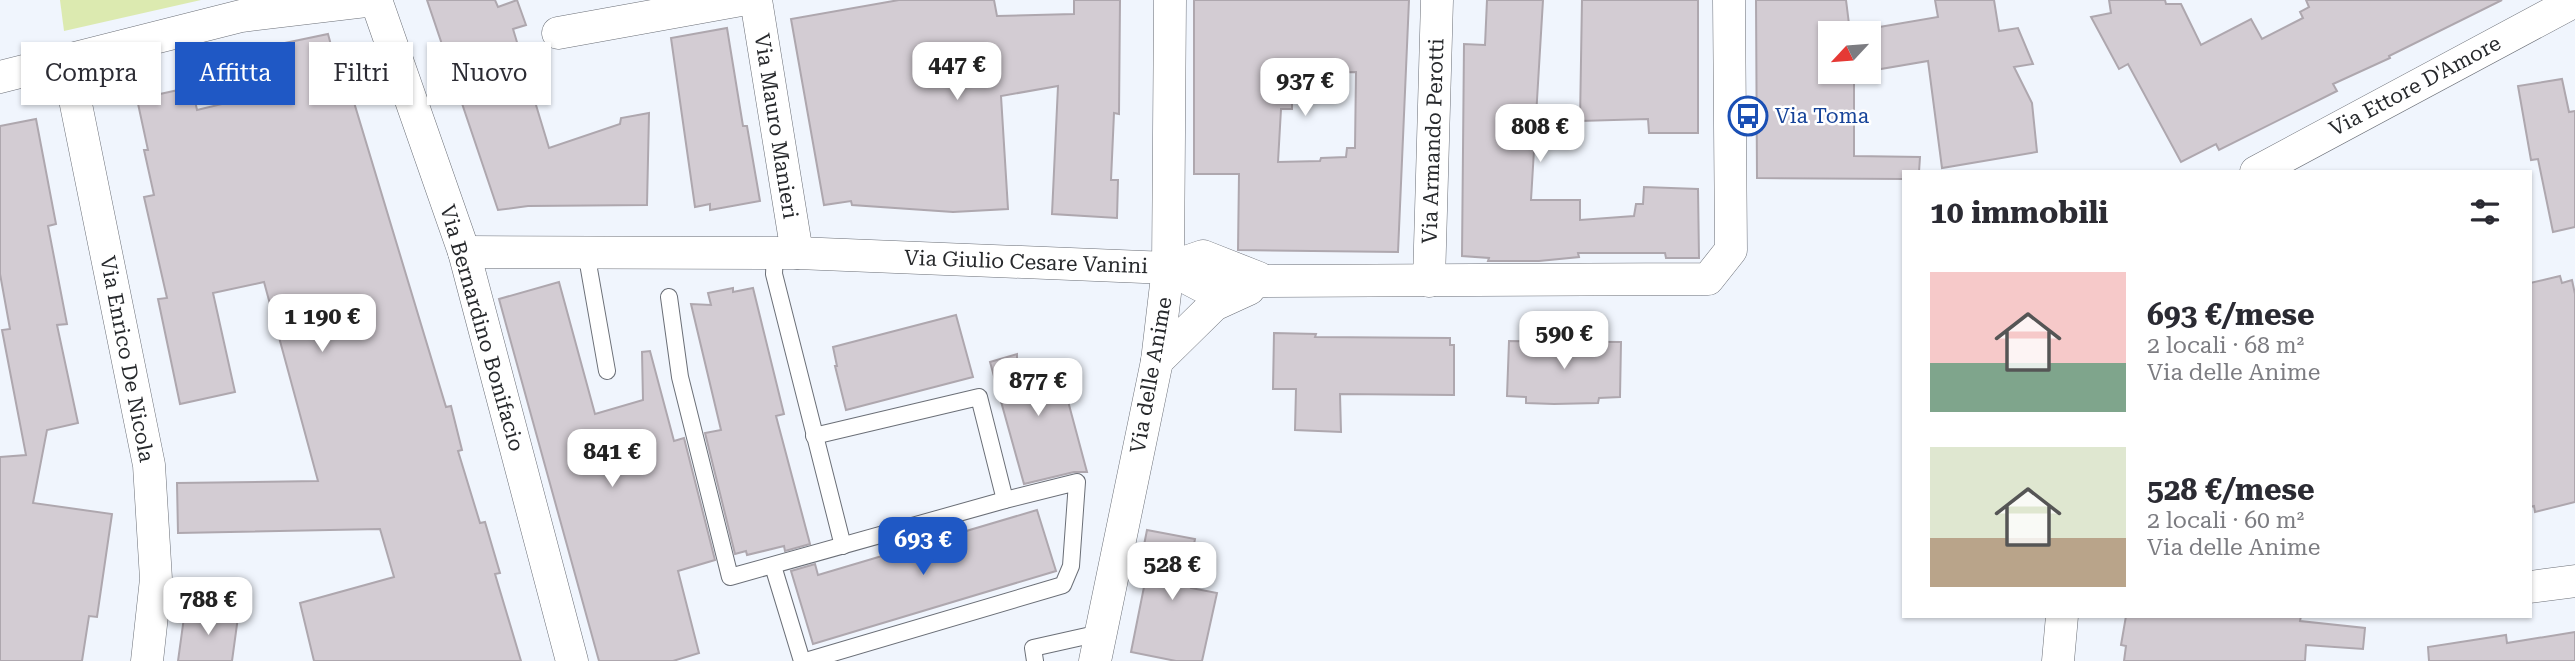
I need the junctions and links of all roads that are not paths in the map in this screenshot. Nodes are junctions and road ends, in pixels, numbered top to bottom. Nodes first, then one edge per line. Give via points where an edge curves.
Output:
1 (375, 0) edge
2 (741, 0) edge
3 (756, 0) edge
4 (1170, 0) edge
5 (1437, 0) edge
6 (1729, 0) edge
7 (2575, 1) edge
8 (250, 8) edge
9 (558, 33) dead end
10 (130, 42) edge
11 (21, 72) edge
12 (0, 77) edge
13 (75, 105) edge
14 (2260, 170) edge
15 (464, 252) junction
16 (586, 252) junction
17 (786, 253) junction
18 (1168, 268) junction
19 (1267, 281) junction
20 (1429, 281) junction
21 (670, 297) dead end
22 (1157, 361) junction
23 (607, 371) dead end
24 (814, 436) junction
25 (1006, 500) junction
26 (843, 547) junction
27 (774, 566) junction
28 (2575, 581) edge
29 (2532, 587) edge
30 (2062, 618) edge
31 (1098, 647) edge
32 (147, 661) edge
33 (572, 661) edge
34 (804, 661) edge
35 (1035, 661) edge
36 (2058, 661) edge

1 - 8 street
1 - 15 street, Via Bernardino Bonifacio
2 - 9 street
3 - 17 street, Via Mauro Manieri
4 - 18 street, Via delle Anime
5 - 20 street, Via Armando Perotti
6 - 20 street, Via Giulio Cesare Vanini via 1731,250 1708,279
7 - 14 street, Via Ettore D'Amore
8 - 10 street
11 - 12 street
13 - 32 street, Via Enrico De Nicola via 149,465 156,579
15 - 16 street, Via Giulio Cesare Vanini
15 - 33 street, Via Bernardino Bonifacio
16 - 17 street, Via Giulio Cesare Vanini
16 - 23 lane
17 - 18 street, Via Giulio Cesare Vanini
17 - 24 lane via 774,274
18 - 19 street, Via Giulio Cesare Vanini via 1202,286
18 - 22 street, Via delle Anime
19 - 20 street, Via Giulio Cesare Vanini
19 - 22 street via 1214,305
21 - 27 lane via 680,377 730,577
22 - 31 street, Via delle Anime
24 - 25 lane via 979,397
24 - 26 lane
25 - 26 lane
25 - 34 lane via 1077,482 1071,566 1063,585
26 - 27 lane
27 - 34 lane
28 - 29 street
30 - 36 street
31 - 35 lane via 1033,648

